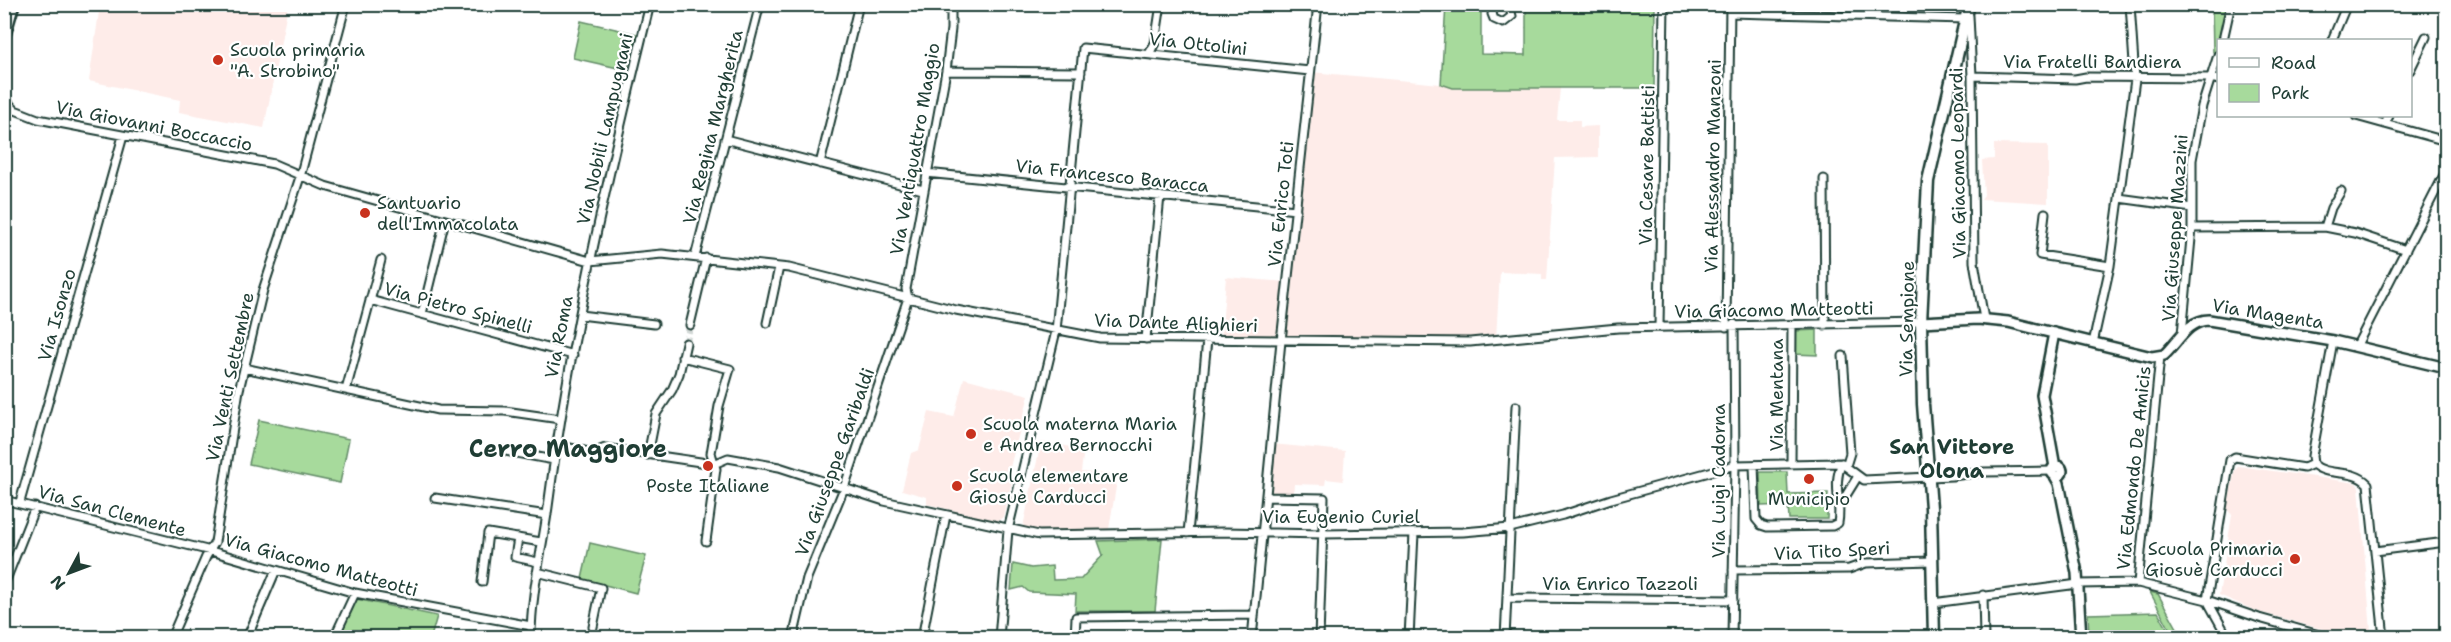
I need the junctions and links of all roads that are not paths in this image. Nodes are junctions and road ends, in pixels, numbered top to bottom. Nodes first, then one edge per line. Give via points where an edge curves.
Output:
1 (14, 4) edge
2 (346, 4) edge
3 (650, 4) edge
4 (760, 4) edge
5 (859, 4) edge
6 (951, 4) edge
7 (1161, 4) edge
8 (1318, 4) edge
9 (1495, 4) edge
10 (1509, 4) edge
11 (1664, 4) edge
12 (1730, 4) edge
13 (2130, 4) edge
14 (2231, 4) edge
15 (2347, 4) edge
16 (1969, 5) edge
17 (1730, 13) junction
18 (1966, 19) junction
19 (5, 37) edge
20 (2426, 37) dead end
21 (2223, 39) edge
22 (2332, 39) edge
23 (4, 43) edge
24 (1149, 54) junction
25 (2217, 63) edge
26 (2412, 66) edge
27 (946, 71) junction
28 (1310, 71) junction
29 (1081, 72) junction
30 (1972, 76) junction
31 (2135, 79) junction
32 (2215, 79) edge
33 (4, 99) edge
34 (2360, 117) edge
35 (2388, 117) edge
36 (2385, 124) junction
37 (123, 136) junction
38 (725, 139) junction
39 (2446, 141) edge
40 (820, 164) junction
41 (2446, 171) edge
42 (926, 173) junction
43 (300, 177) junction
44 (1824, 179) dead end
45 (2444, 184) edge
46 (1070, 187) junction
47 (923, 190) junction
48 (2341, 191) dead end
49 (1160, 196) junction
50 (2119, 198) junction
51 (2192, 208) junction
52 (1296, 210) junction
53 (2045, 213) dead end
54 (446, 220) junction
55 (2325, 227) junction
56 (2192, 228) junction
57 (2406, 250) junction
58 (695, 257) junction
59 (706, 258) junction
60 (381, 260) dead end
61 (590, 261) junction
62 (2110, 266) junction
63 (779, 267) junction
64 (908, 298) junction
65 (370, 300) junction
66 (422, 314) junction
67 (580, 315) junction
68 (1984, 319) junction
69 (1921, 322) junction
70 (766, 323) dead end
71 (654, 324) dead end
72 (1734, 324) junction
73 (690, 325) tunnel mouth
74 (1792, 325) junction
75 (1825, 325) junction
76 (1661, 327) junction
77 (1726, 327) junction
78 (1056, 331) junction
79 (2054, 333) junction
80 (2182, 334) junction
81 (1146, 339) junction
82 (1207, 340) junction
83 (1281, 341) junction
84 (2333, 341) junction
85 (686, 343) tunnel mouth
86 (2093, 343) junction
87 (2356, 347) junction
88 (573, 355) junction
89 (1843, 356) dead end
90 (2160, 356) junction
91 (682, 357) junction
92 (244, 368) junction
93 (2446, 368) edge
94 (346, 390) junction
95 (1516, 406) dead end
96 (560, 419) junction
97 (556, 445) junction
98 (500, 450) dead end
99 (648, 454) junction
100 (554, 460) junction
101 (714, 464) junction
102 (1791, 464) junction
103 (2313, 464) junction
104 (1735, 465) junction
105 (1754, 465) junction
106 (1844, 465) junction
107 (2057, 471) junction
108 (1858, 476) junction
109 (1928, 477) junction
110 (844, 488) junction
111 (1266, 497) junction
112 (435, 498) dead end
113 (4, 500) edge
114 (20, 502) junction
115 (35, 507) junction
116 (1839, 508) junction
117 (547, 515) junction
118 (946, 515) junction
119 (1510, 528) junction
120 (1008, 530) junction
121 (1188, 532) junction
122 (1414, 532) junction
123 (1262, 533) junction
124 (1323, 534) junction
125 (518, 538) junction
126 (706, 541) dead end
127 (541, 542) junction
128 (2446, 542) edge
129 (211, 551) junction
130 (2375, 551) junction
131 (1932, 561) junction
132 (538, 562) junction
133 (276, 570) junction
134 (1733, 570) junction
135 (537, 572) junction
136 (482, 582) dead end
137 (2138, 583) junction
138 (2078, 584) junction
139 (4, 585) edge
140 (354, 593) junction
141 (1983, 595) junction
142 (1507, 598) junction
143 (1732, 600) junction
144 (2207, 600) junction
145 (1933, 603) junction
146 (1254, 615) junction
147 (531, 626) junction
148 (593, 627) dead end
149 (2446, 635) edge
150 (171, 638) edge
151 (247, 638) edge
152 (334, 638) edge
153 (531, 638) edge
154 (793, 638) edge
155 (922, 638) edge
156 (999, 638) edge
157 (1076, 638) edge
158 (1252, 638) edge
159 (1319, 638) edge
160 (1409, 638) edge
161 (1505, 638) edge
162 (1732, 638) edge
163 (1934, 638) edge
164 (1984, 638) edge
165 (2081, 638) edge
166 (2228, 638) edge
167 (2330, 638) edge
168 (2384, 638) edge
169 (2431, 638) edge

1 - 19 street
2 - 43 street, Via Venti Settembre
3 - 61 street, Via Nobili Lampugnani
4 - 38 street, Via Regina Margherita
5 - 40 street
6 - 27 street, Via Ventiquattro Maggio
7 - 24 street via 1155,43
8 - 28 street, Via Enrico Toti
9 - 10 street via 1494,19 1503,22 1512,16
11 - 76 street, Via Cesare Battisti
12 - 17 street, Via Alessandro Manzoni
13 - 31 street
14 - 21 street
15 - 22 street
16 - 18 main road, Via Sempione
16 - 30 street, Via Giacomo Leopardi
17 - 18 street
17 - 77 street, Via Alessandro Manzoni
18 - 69 main road, Via Sempione via 1929,173
19 - 23 street
20 - 26 street
24 - 28 street, Via Ottolini
24 - 29 street, Via Ottolini via 1083,48
25 - 32 street, Via Giuseppe Mazzini
27 - 29 street
27 - 42 street, Via Ventiquattro Maggio
28 - 52 street, Via Enrico Toti
29 - 46 street
30 - 31 street, Via Fratelli Bandiera
30 - 68 street, Via Giacomo Leopardi via 1974,261
31 - 32 street, Via Fratelli Bandiera
31 - 50 street
32 - 51 street, Via Giuseppe Mazzini via 2195,138
33 - 37 street, Via Giovanni Boccaccio via 29,116
34 - 36 street
35 - 36 street
36 - 39 street
37 - 43 street, Via Giovanni Boccaccio via 274,164
37 - 114 street, Via Isonzo
38 - 40 street
38 - 58 street, Via Regina Margherita
40 - 47 street
41 - 45 street
42 - 46 street, Via Francesco Baracca
42 - 47 street, Via Ventiquattro Maggio
43 - 54 street, Via Giovanni Boccaccio
43 - 92 street, Via Venti Settembre via 263,290
44 - 75 street
45 - 57 street
46 - 49 street, Via Francesco Baracca
46 - 78 street
47 - 64 street, Via Ventiquattro Maggio via 906,289
48 - 55 street
49 - 52 street, Via Francesco Baracca
49 - 81 street
50 - 51 street
50 - 62 street
51 - 56 street, Via Giuseppe Mazzini
52 - 83 street, Via Enrico Toti
53 - 62 street via 2040,255
54 - 61 street, Via Giovanni Boccaccio
54 - 66 street
55 - 56 street
55 - 57 street via 2355,232
56 - 80 street, Via Giuseppe Mazzini
57 - 87 street
58 - 59 street, Via Dante Alighieri
58 - 61 street, Via Dante Alighieri via 663,254
59 - 63 street, Via Dante Alighieri
59 - 73 street
60 - 65 street
61 - 67 street, Via Roma
62 - 86 street
63 - 64 street, Via Dante Alighieri
63 - 70 street
64 - 78 street, Via Dante Alighieri
64 - 110 street, Via Giuseppe Garibaldi
65 - 66 street, Via Pietro Spinelli
65 - 94 street
66 - 88 street, Via Pietro Spinelli
67 - 71 street
67 - 88 street, Via Roma
68 - 69 street
68 - 79 street
69 - 75 street, Via Giacomo Matteotti
69 - 109 main road, Via Sempione
72 - 74 street, Via Giacomo Matteotti
72 - 77 street, Via Giacomo Matteotti
72 - 104 street, Via Luigi Cadorna
74 - 75 street, Via Giacomo Matteotti
74 - 102 street, Via Mentana
76 - 77 street, Via Giacomo Matteotti
76 - 83 street, Via Dante Alighieri via 1470,342
78 - 81 street, Via Dante Alighieri via 1100,338
78 - 120 street
79 - 86 street
79 - 107 street via 2042,395
80 - 84 street, Via Magenta via 2198,321 2210,320
80 - 90 street, Via Magenta
81 - 82 street, Via Dante Alighieri
82 - 83 street, Via Dante Alighieri
82 - 121 street
83 - 111 street
84 - 87 street, Via Magenta
84 - 103 street
85 - 91 street
86 - 90 street
87 - 93 street, Via Magenta
88 - 96 street, Via Roma
89 - 106 street via 1850,453
90 - 137 street, Via Edmondo De Amicis
91 - 99 street via 672,390 656,414
91 - 101 street via 730,369 711,453
92 - 94 street
92 - 129 street, Via Venti Settembre
94 - 96 street via 438,410 505,411
95 - 119 street
96 - 97 street, Via Roma
97 - 99 street, Via Eugenio Curiel via 593,453 605,448
97 - 100 street, Via Roma
98 - 100 street
99 - 101 street, Via Eugenio Curiel
100 - 117 street, Via Roma
101 - 110 street, Via Eugenio Curiel via 728,458 768,465
101 - 126 street
102 - 105 street, Via Eugenio Curiel
102 - 106 street, Via Eugenio Curiel
103 - 130 street via 2320,469 2360,475 2368,483
103 - 144 street via 2304,468 2235,457 2230,460
104 - 105 street, Via Eugenio Curiel
104 - 119 street, Via Eugenio Curiel
104 - 134 street, Via Luigi Cadorna
105 - 116 street via 1756,519 1764,526 1835,525
106 - 108 street
106 - 116 street via 1836,483
107 - 109 street
107 - 138 street
108 - 109 street via 1864,480
108 - 116 street
109 - 131 main road, Via Sempione
110 - 118 street, Via Eugenio Curiel
110 - 154 street, Via Giuseppe Garibaldi via 807,578
111 - 123 street
111 - 124 street via 1324,498
112 - 117 street
113 - 114 street, Via San Clemente
114 - 115 street, Via San Clemente
115 - 129 street, Via San Clemente
115 - 139 street
117 - 127 street, Via Roma
118 - 120 street, Via Eugenio Curiel
118 - 155 street
119 - 122 street, Via Eugenio Curiel
119 - 142 street
120 - 121 street, Via Eugenio Curiel via 1039,535
120 - 156 street
121 - 123 street, Via Eugenio Curiel
122 - 124 street, Via Eugenio Curiel
122 - 160 street
123 - 124 street, Via Eugenio Curiel
123 - 146 street
124 - 159 street
125 - 127 street
125 - 132 street via 515,557
125 - 136 street via 488,533
127 - 132 street, Via Roma
128 - 130 street
129 - 133 street, Via Giacomo Matteotti
129 - 150 street, Via Venti Settembre
130 - 168 street
131 - 134 street, Via Tito Speri via 1866,563 1849,569
131 - 145 main road, Via Sempione
132 - 135 street, Via Roma
133 - 140 street, Via Giacomo Matteotti
133 - 151 street
134 - 143 street, Via Luigi Cadorna
135 - 147 street, Via Roma
135 - 148 street via 601,588
137 - 138 street
137 - 144 street
138 - 141 street
138 - 165 street
140 - 147 street, Via Giacomo Matteotti
140 - 152 street
141 - 145 street
141 - 164 street
142 - 143 street, Via Enrico Tazzoli
142 - 161 street
143 - 162 street, Via Luigi Cadorna
144 - 166 street
144 - 167 street
145 - 163 main road, Via Sempione
146 - 157 street via 1076,617
146 - 158 street
147 - 153 street, Via Roma
149 - 169 street

